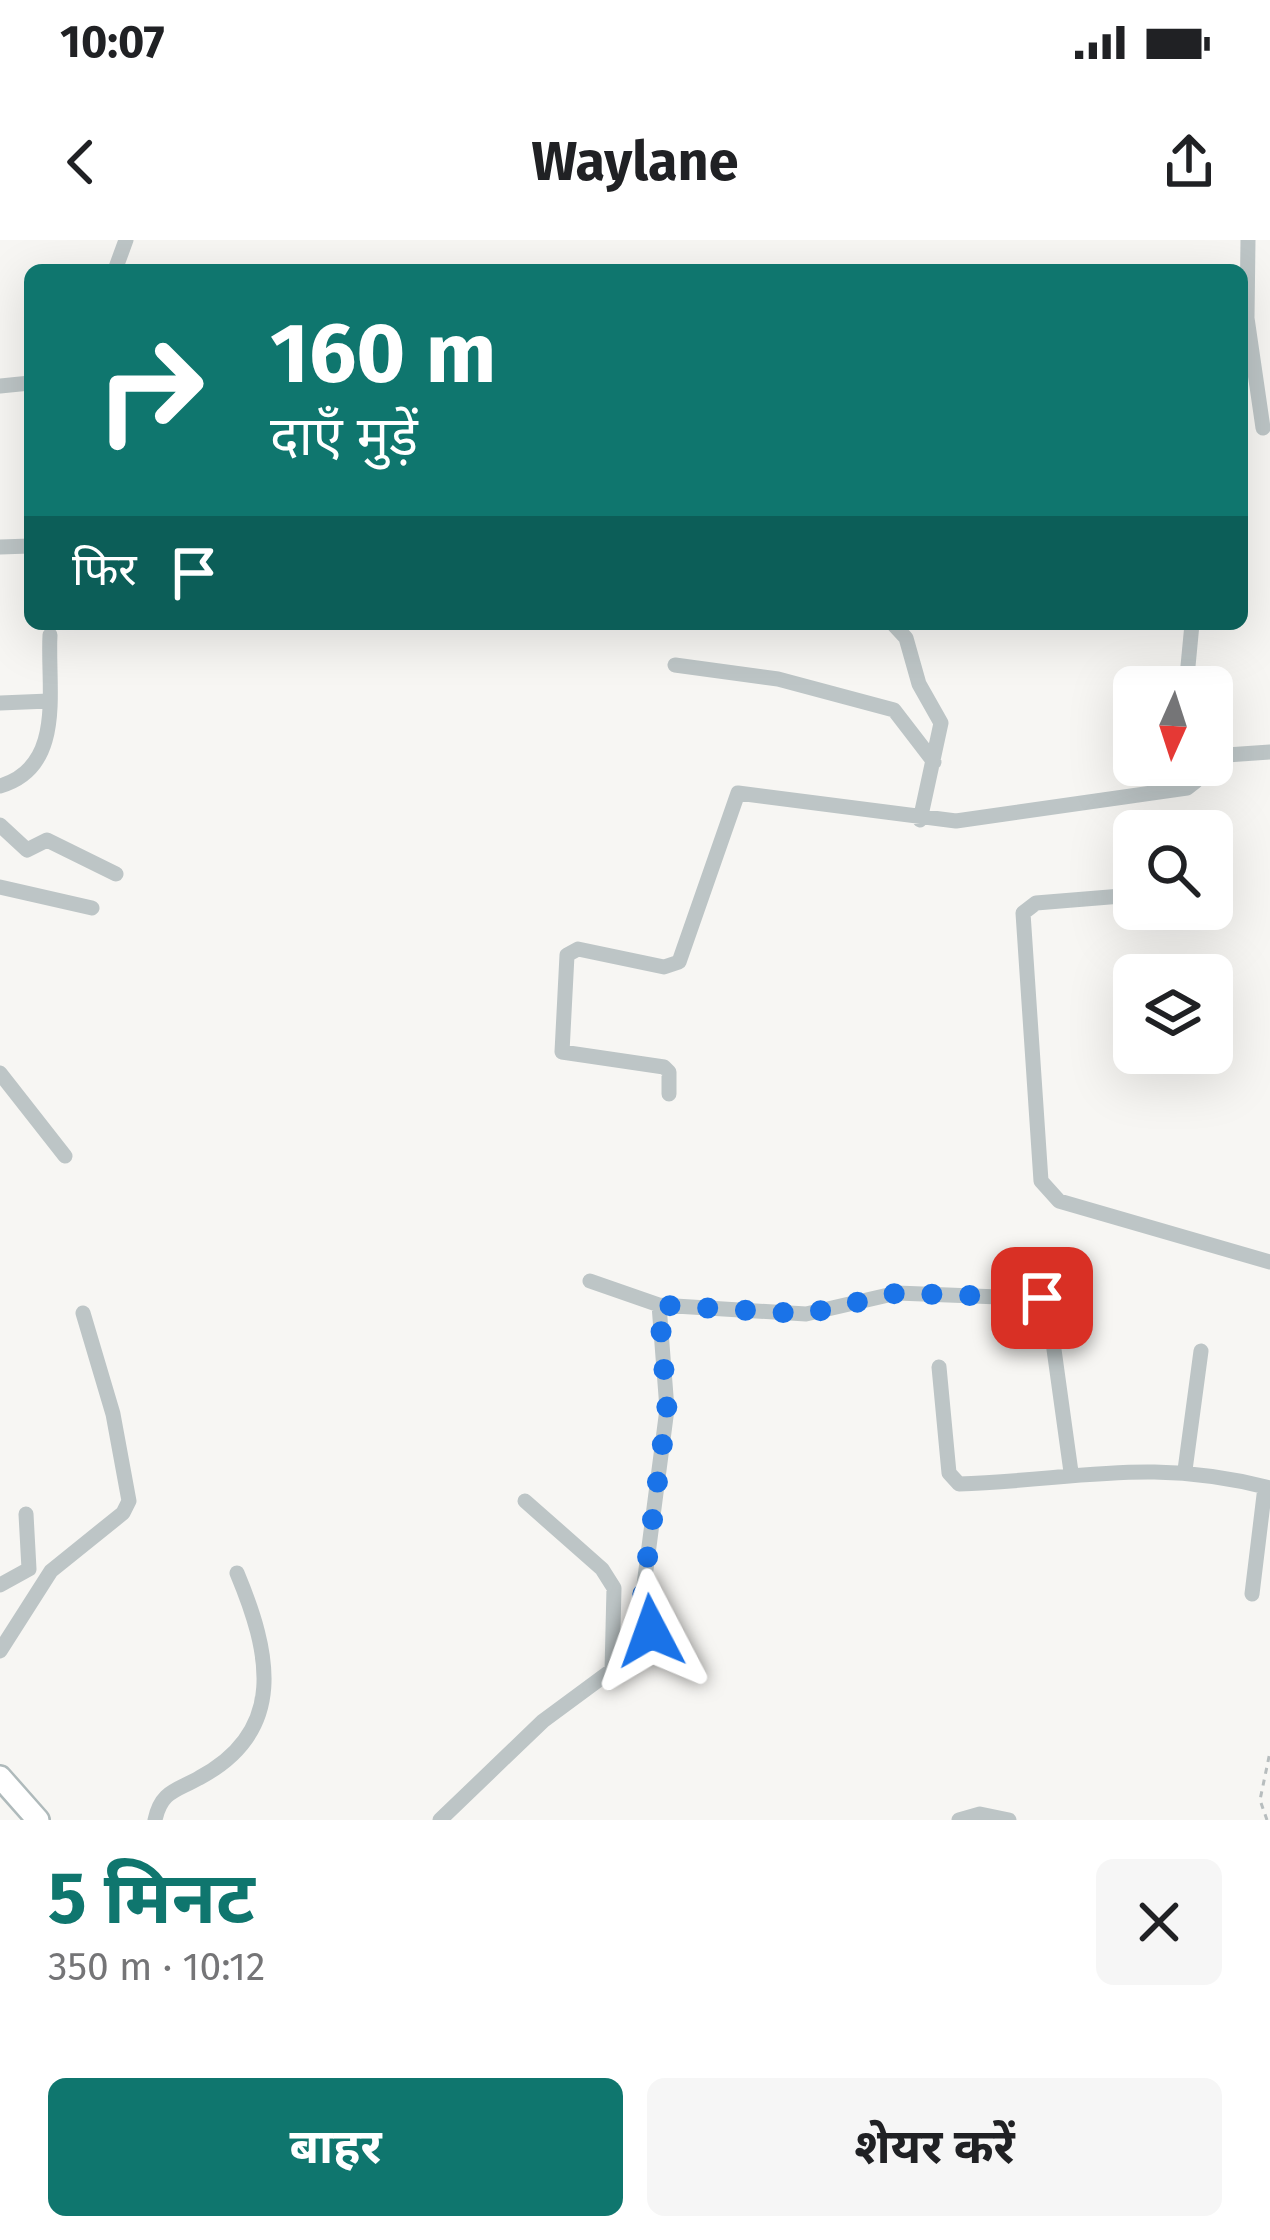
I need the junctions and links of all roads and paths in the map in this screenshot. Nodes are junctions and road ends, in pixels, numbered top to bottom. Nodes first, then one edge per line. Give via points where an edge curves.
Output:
1 (1248, 342) edge
2 (1263, 428) dead end
3 (899, 630) edge
4 (1191, 630) edge
5 (50, 635) dead end
6 (675, 665) dead end
7 (1188, 666) edge
8 (50, 701) junction
9 (0, 703) edge
10 (1270, 752) edge
11 (1233, 755) edge
12 (934, 761) junction
13 (0, 786) edge
14 (1190, 786) edge
15 (920, 820) junction
16 (0, 825) edge
17 (116, 874) dead end
18 (0, 887) edge
19 (1113, 897) edge
20 (92, 908) dead end
21 (0, 1073) edge
22 (669, 1094) dead end
23 (65, 1156) dead end
24 (1270, 1262) edge
25 (590, 1281) dead end
26 (659, 1305) junction
27 (83, 1313) dead end
28 (1201, 1351) dead end
29 (939, 1367) dead end
30 (1185, 1470) junction
31 (1071, 1472) junction
32 (1268, 1488) edge
33 (525, 1501) dead end
34 (26, 1514) dead end
35 (237, 1573) dead end
36 (0, 1585) edge
37 (1252, 1594) dead end
38 (0, 1651) edge
39 (612, 1671) junction
40 (1270, 1752) edge
41 (0, 1777) edge
42 (38, 1820) edge
43 (155, 1820) edge
44 (440, 1820) edge
45 (959, 1820) edge
46 (1009, 1820) edge
47 (1267, 1820) edge

1 - 2 street
3 - 12 street via 941,723
4 - 7 street
5 - 8 street
6 - 12 street via 778,680 893,710
8 - 9 street
8 - 13 street via 36,764
10 - 11 street
12 - 15 street
14 - 15 street via 1001,818
15 - 22 street via 742,792 679,962 664,967 569,952 562,1052 664,1067
16 - 17 street via 27,850 47,840
18 - 20 street
19 - 24 street via 1036,903 1023,913 1041,1181 1059,1202
21 - 23 street
25 - 26 street
26 - 31 street via 806,1314 897,1293 1047,1299
26 - 39 street via 667,1409 642,1600 650,1642
27 - 38 street via 129,1501 51,1571
28 - 30 street
29 - 31 street via 952,1480
30 - 31 street
30 - 32 street
32 - 37 street
33 - 39 street via 614,1588
34 - 36 street via 29,1569
35 - 43 street via 262,1653 256,1729 211,1772 167,1793
39 - 44 street via 543,1721
40 - 47 path via 1260,1800
41 - 42 main road
45 - 46 street

